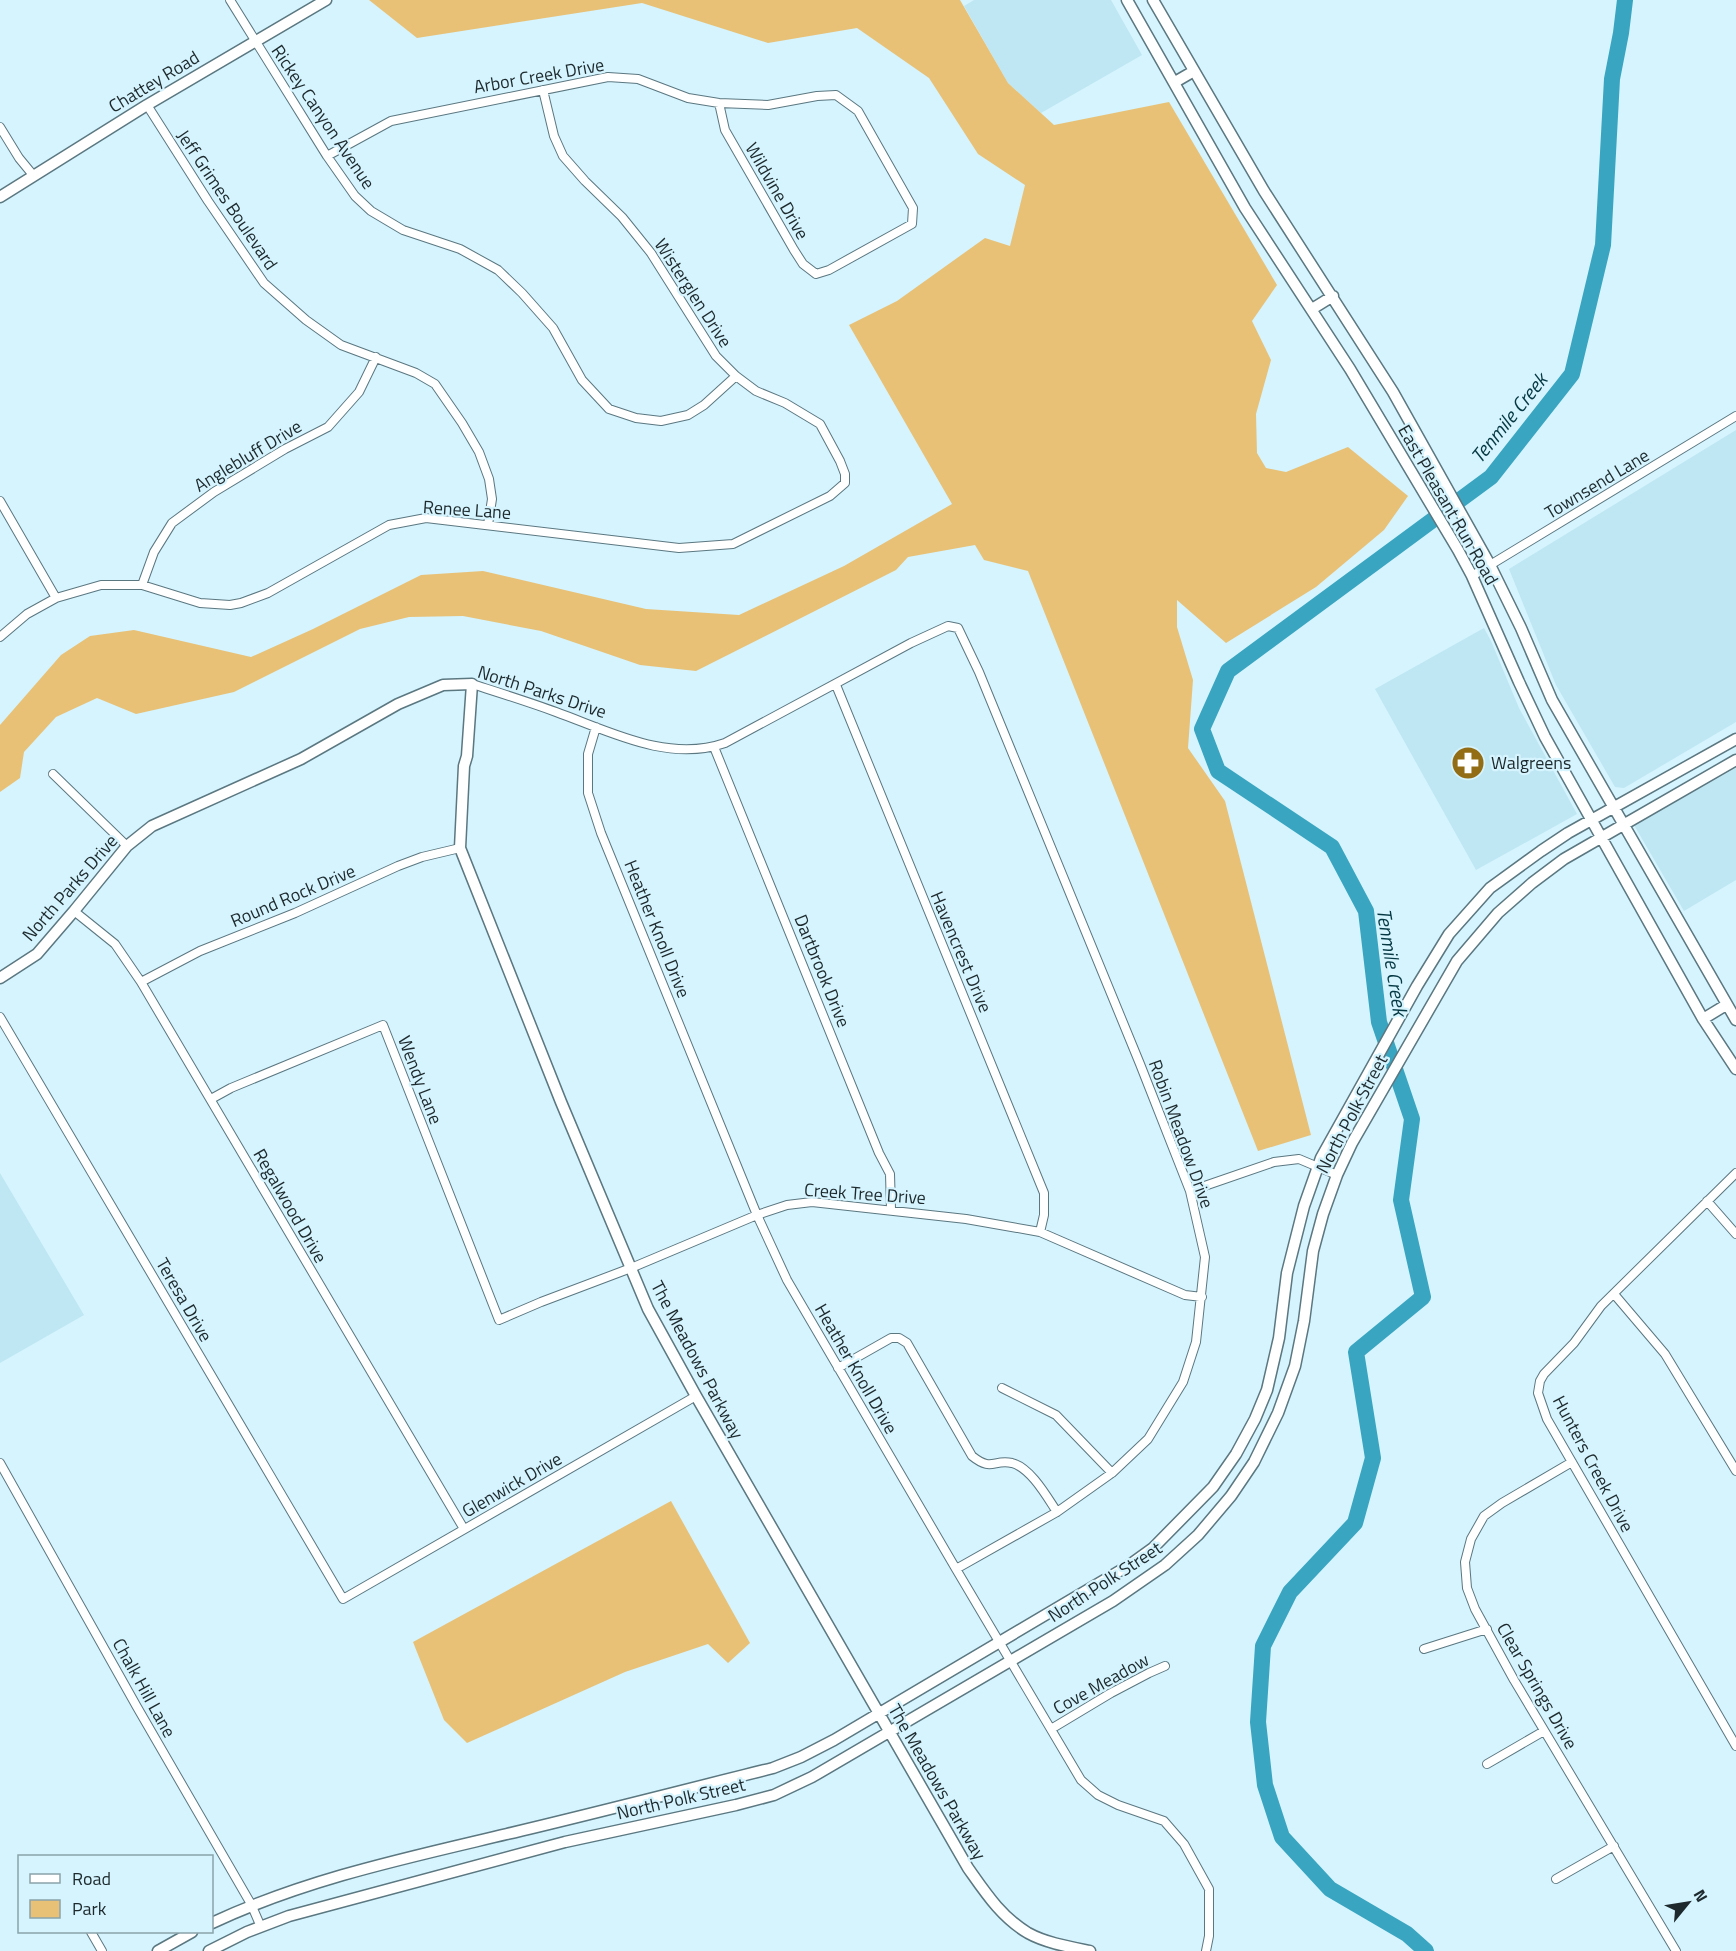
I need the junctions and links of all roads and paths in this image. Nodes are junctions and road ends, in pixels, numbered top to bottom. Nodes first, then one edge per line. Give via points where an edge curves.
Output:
1 (230, 0) edge
2 (326, 0) edge
3 (1127, 0) edge
4 (1153, 0) edge
5 (255, 41) junction
6 (1194, 70) junction
7 (1174, 82) junction
8 (543, 90) junction
9 (719, 103) junction
10 (147, 105) junction
11 (0, 127) edge
12 (327, 156) junction
13 (33, 175) junction
14 (0, 197) edge
15 (829, 270) joint
16 (1333, 296) junction
17 (1312, 309) junction
18 (376, 357) junction
19 (736, 376) junction
20 (1736, 416) edge
21 (845, 483) joint
22 (0, 501) edge
23 (488, 525) junction
24 (1490, 565) junction
25 (1472, 576) junction
26 (142, 585) junction
27 (56, 598) junction
28 (958, 628) joint
29 (0, 637) edge
30 (472, 684) junction
31 (836, 685) junction
32 (1552, 700) junction
33 (1534, 712) junction
34 (596, 727) junction
35 (1736, 739) edge
36 (714, 747) junction
37 (1720, 748) junction
38 (1733, 761) edge
39 (53, 774) dead end
40 (1614, 807) junction
41 (1591, 820) junction
42 (1624, 824) junction
43 (1601, 837) junction
44 (127, 846) junction
45 (460, 848) junction
46 (74, 912) junction
47 (0, 978) edge
48 (141, 982) junction
49 (1726, 1005) junction
50 (0, 1017) edge
51 (1703, 1019) junction
52 (1736, 1020) edge
53 (1736, 1069) edge
54 (211, 1100) junction
55 (1318, 1167) junction
56 (1736, 1173) edge
57 (1337, 1175) junction
58 (1190, 1191) junction
59 (1707, 1201) junction
60 (891, 1209) junction
61 (757, 1215) junction
62 (1040, 1232) junction
63 (1736, 1234) edge
64 (631, 1268) junction
65 (1614, 1294) junction
66 (1202, 1297) junction
67 (499, 1320) joint
68 (838, 1368) junction
69 (1002, 1388) dead end
70 (696, 1396) junction
71 (1572, 1462) junction
72 (0, 1463) edge
73 (1736, 1472) edge
74 (1112, 1473) junction
75 (1057, 1512) junction
76 (464, 1529) junction
77 (956, 1569) junction
78 (343, 1599) joint
79 (1487, 1629) junction
80 (999, 1642) junction
81 (1424, 1649) dead end
82 (1010, 1660) junction
83 (1165, 1666) dead end
84 (878, 1714) junction
85 (1051, 1729) junction
86 (888, 1731) junction
87 (1544, 1731) junction
88 (1736, 1746) edge
89 (1487, 1764) dead end
90 (559, 1822) junction
91 (565, 1842) junction
92 (1614, 1846) junction
93 (1556, 1879) dead end
94 (250, 1904) junction
95 (213, 1922) edge
96 (261, 1927) junction
97 (92, 1933) edge
98 (190, 1933) edge
99 (102, 1951) edge
100 (158, 1951) edge
101 (209, 1951) edge
102 (1090, 1951) edge
103 (1206, 1951) edge
104 (1676, 1951) edge

1 - 5 street, Rickey Canyon Avenue
2 - 5 main road, Chattey Road
3 - 7 main road, East Pleasant Run Road
4 - 6 main road, East Pleasant Run Road
5 - 10 main road, Chattey Road
5 - 12 street, Rickey Canyon Avenue
6 - 7 main road
6 - 16 main road, East Pleasant Run Road via 1264,191
7 - 17 main road, East Pleasant Run Road via 1245,208
8 - 9 street, Arbor Creek Drive via 608,77 638,79 688,98
8 - 12 street, Arbor Creek Drive via 391,121
8 - 19 street, Wisterglen Drive via 563,156 651,253 716,356
9 - 15 street, Wildvine Drive via 725,130 803,264 816,274
9 - 15 street, Arbor Creek Drive via 768,105 836,95 858,111 913,208 912,224
10 - 13 main road, Chattey Road
10 - 18 street, Jeff Grimes Boulevard via 264,283 341,345
11 - 13 street
12 - 19 street, Rickey Canyon Avenue via 371,211 403,230 460,249 498,270 553,328 582,381 609,409 636,418 661,420 688,415
13 - 14 main road, Chattey Road
16 - 17 main road
16 - 24 main road, East Pleasant Run Road via 1377,365
17 - 25 main road, East Pleasant Run Road
18 - 23 street, Jeff Grimes Boulevard via 435,384 462,423 489,479 492,499
18 - 26 street, Anglebluff Drive via 359,392 328,427 214,492 172,523 154,552
19 - 21 street, Wisterglen Drive via 756,391 820,424 840,461
20 - 24 street, Townsend Lane
21 - 23 street, Renee Lane via 830,496 733,544 680,548
22 - 27 street
23 - 26 street, Renee Lane via 426,518 389,525 268,593 230,605 200,603
24 - 25 street, Townsend Lane
24 - 32 main road, East Pleasant Run Road
25 - 33 main road, East Pleasant Run Road
26 - 27 street, Renee Lane via 101,585
27 - 29 street, Renee Lane via 27,614
28 - 31 street, North Parks Drive via 948,627 911,643
28 - 58 street, Robin Meadow Drive
30 - 34 street, North Parks Drive
30 - 44 main road, North Parks Drive via 443,685 398,704 301,759 152,826
30 - 45 main road, The Meadows Parkway
31 - 36 street, North Parks Drive
31 - 62 street, Havencrest Drive via 1044,1193
32 - 33 main road
32 - 40 main road, East Pleasant Run Road
33 - 41 main road, East Pleasant Run Road
34 - 36 street, North Parks Drive via 645,745 688,750
34 - 61 street, Heather Knoll Drive via 588,754 588,793 601,833
35 - 37 main road, North Polk Street
36 - 60 street, Dartbrook Drive via 890,1174
37 - 38 main road
37 - 40 main road, North Polk Street
38 - 42 main road, North Polk Street
39 - 44 street
40 - 41 main road, North Polk Street
40 - 42 main road, East Pleasant Run Road
41 - 43 main road, East Pleasant Run Road
41 - 55 main road, North Polk Street via 1490,888 1449,934
42 - 43 main road, North Polk Street
42 - 49 main road, East Pleasant Run Road
43 - 51 main road, East Pleasant Run Road
43 - 57 main road, North Polk Street via 1532,883 1498,913 1457,961
44 - 46 main road, North Parks Drive
45 - 48 street, Round Rock Drive via 398,866 200,951
45 - 64 main road, The Meadows Parkway
46 - 47 main road, North Parks Drive via 37,954
46 - 48 street, Regalwood Drive via 115,944
48 - 54 street, Regalwood Drive
49 - 51 main road
49 - 52 main road, East Pleasant Run Road
50 - 78 street, Teresa Drive
51 - 53 main road, East Pleasant Run Road
54 - 67 street, Wendy Lane via 231,1088 383,1025
54 - 76 street, Regalwood Drive
55 - 57 street
55 - 58 street via 1299,1159 1274,1162
55 - 80 main road, North Polk Street via 1287,1273 1279,1338 1266,1390 1236,1454 1213,1487 1153,1548
56 - 59 street, Hunters Creek Drive
57 - 82 main road, North Polk Street via 1313,1251 1295,1366 1278,1413 1237,1488 1198,1535 1165,1565 1113,1601
58 - 66 street, Robin Meadow Drive via 1205,1257
59 - 63 street
59 - 65 street, Hunters Creek Drive
60 - 61 street, Creek Tree Drive via 812,1202 787,1204
60 - 62 street, Creek Tree Drive
61 - 64 street, Creek Tree Drive
61 - 68 street, Heather Knoll Drive via 787,1280
62 - 66 street, Creek Tree Drive via 1185,1294
64 - 67 street, Creek Tree Drive
64 - 70 main road, The Meadows Parkway via 648,1309
65 - 71 street, Hunters Creek Drive via 1540,1381 1538,1393 1547,1419
65 - 73 street via 1665,1354
66 - 74 street, Robin Meadow Drive via 1196,1342 1183,1382 1148,1438
68 - 75 street via 891,1338 907,1343 972,1456 983,1464 1012,1464 1025,1470
68 - 77 street, Heather Knoll Drive
69 - 74 street via 1056,1415
70 - 76 street, Glenwick Drive
70 - 84 main road, The Meadows Parkway
71 - 79 street, Clear Springs Drive via 1484,1516 1471,1539 1465,1562 1467,1588
71 - 88 street, Hunters Creek Drive
72 - 94 street, Chalk Hill Lane
74 - 75 street, Robin Meadow Drive
75 - 77 street, Robin Meadow Drive
76 - 78 street, Glenwick Drive
77 - 80 street, Heather Knoll Drive
79 - 81 street
79 - 87 street, Clear Springs Drive
80 - 82 street, Heather Knoll Drive
80 - 84 main road, North Polk Street
82 - 85 street, Heather Knoll Drive
82 - 86 main road, North Polk Street
83 - 85 street, Cove Meadow
84 - 86 main road, The Meadows Parkway
84 - 90 main road, North Polk Street via 801,1757 773,1768
85 - 103 street, Heather Knoll Drive via 1081,1780 1098,1795 1164,1821 1184,1844 1209,1889
86 - 91 main road, North Polk Street via 774,1795
86 - 102 main road, The Meadows Parkway via 988,1897 1029,1934
87 - 89 street
87 - 92 street, Clear Springs Drive
90 - 91 main road
90 - 94 main road, North Polk Street via 358,1869
91 - 96 main road, North Polk Street via 289,1916
92 - 93 street
92 - 104 street, Clear Springs Drive
94 - 95 main road, North Polk Street
94 - 96 street, Chalk Hill Lane
96 - 101 main road, North Polk Street
97 - 99 street
98 - 100 main road

